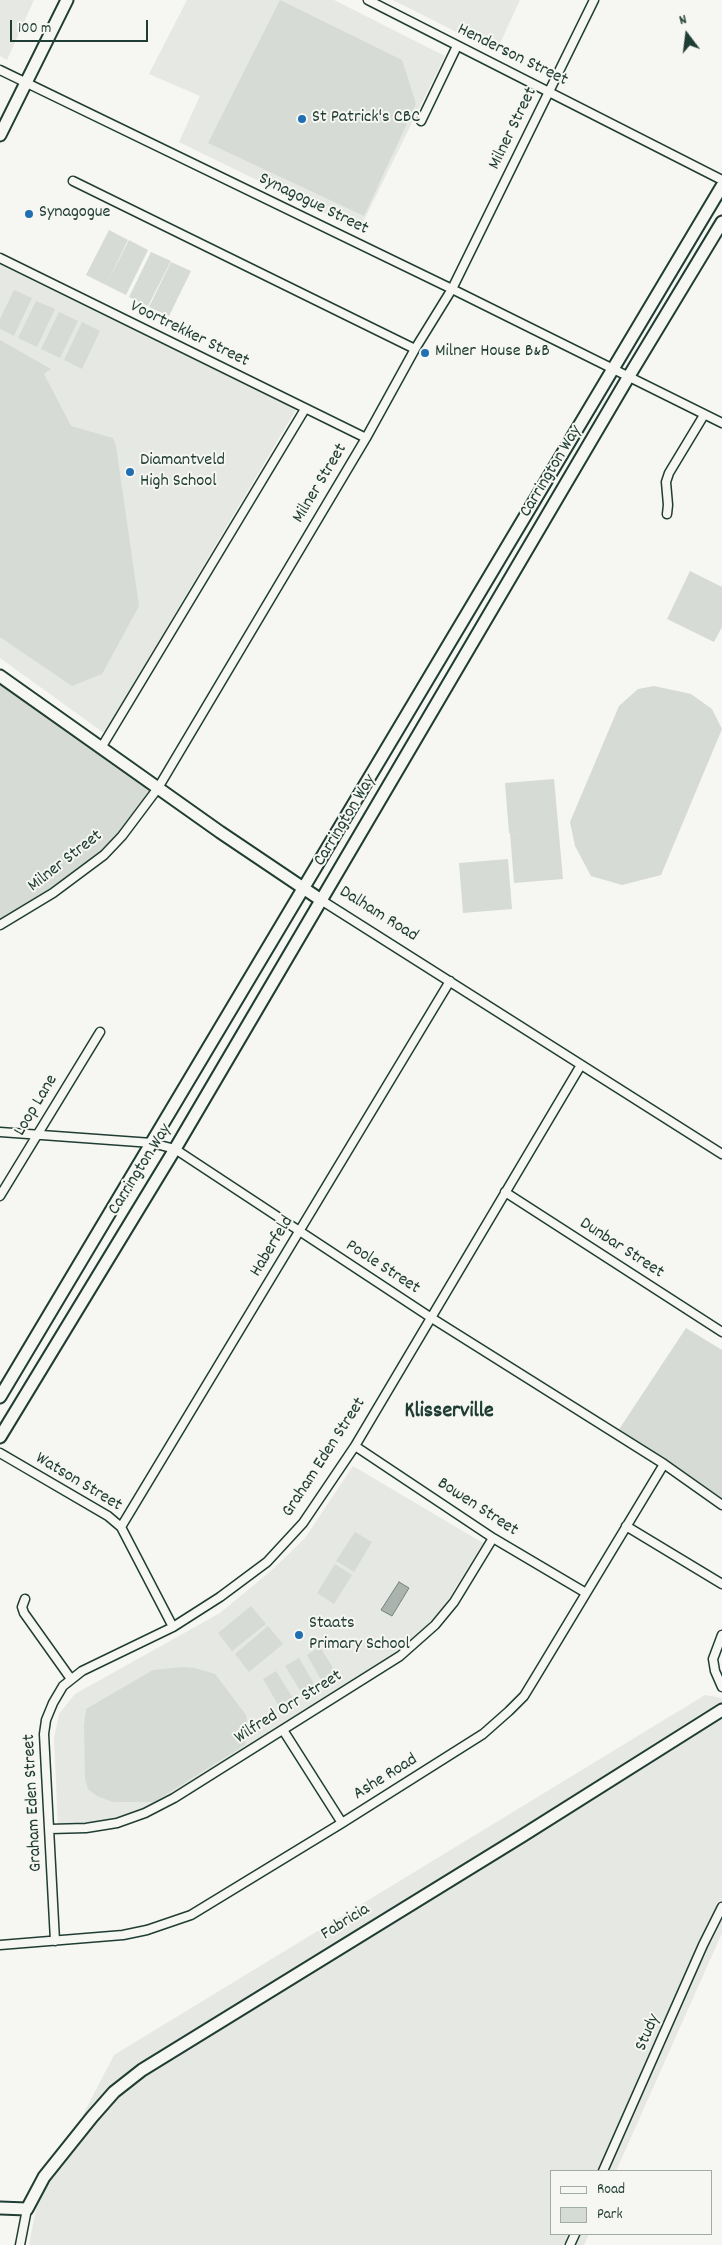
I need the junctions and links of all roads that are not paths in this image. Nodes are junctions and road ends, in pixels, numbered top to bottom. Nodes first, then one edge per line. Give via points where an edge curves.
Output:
1 (67, 0) edge
2 (368, 0) edge
3 (594, 0) edge
4 (457, 46) junction
5 (0, 70) edge
6 (26, 84) junction
7 (550, 91) junction
8 (421, 121) dead end
9 (0, 135) edge
10 (73, 180) dead end
11 (722, 180) edge
12 (722, 186) edge
13 (722, 222) edge
14 (0, 258) edge
15 (452, 289) junction
16 (415, 349) junction
17 (612, 368) junction
18 (629, 376) junction
19 (305, 409) junction
20 (704, 415) junction
21 (722, 423) edge
22 (366, 438) junction
23 (667, 514) dead end
24 (0, 676) edge
25 (101, 748) junction
26 (158, 788) junction
27 (304, 890) junction
28 (321, 900) junction
29 (0, 925) edge
30 (450, 981) junction
31 (100, 1032) dead end
32 (581, 1065) junction
33 (0, 1132) edge
34 (38, 1134) junction
35 (152, 1143) junction
36 (175, 1149) junction
37 (722, 1154) edge
38 (505, 1192) junction
39 (0, 1196) edge
40 (300, 1232) junction
41 (430, 1317) junction
42 (722, 1332) edge
43 (0, 1397) edge
44 (0, 1437) edge
45 (355, 1446) junction
46 (0, 1453) edge
47 (664, 1464) junction
48 (722, 1505) edge
49 (626, 1526) junction
50 (121, 1527) junction
51 (494, 1538) junction
52 (722, 1584) edge
53 (586, 1593) junction
54 (25, 1599) dead end
55 (173, 1626) junction
56 (722, 1635) edge
57 (71, 1679) junction
58 (722, 1687) edge
59 (722, 1710) edge
60 (283, 1730) junction
61 (342, 1823) junction
62 (50, 1829) junction
63 (722, 1908) edge
64 (55, 1941) junction
65 (0, 1945) edge
66 (604, 2170) edge
67 (0, 2208) edge
68 (27, 2209) junction
69 (20, 2245) edge

1 - 6 street
2 - 4 street, Henderson Street
3 - 7 street, Milner Street
4 - 7 street, Henderson Street
4 - 8 street
5 - 6 street, Synagogue Street
6 - 9 street
6 - 15 street, Synagogue Street
7 - 11 street, Henderson Street
7 - 15 street, Milner Street
10 - 16 street
12 - 17 street, Carrington Way
13 - 18 street, Carrington Way
14 - 19 street, Voortrekker Street
15 - 16 street, Milner Street
15 - 17 street, Synagogue Street
16 - 22 street, Milner Street
17 - 18 street, Synagogue Street
17 - 27 street, Carrington Way
18 - 20 street, Synagogue Street
18 - 28 street, Carrington Way
19 - 22 street, Voortrekker Street
19 - 25 street
20 - 21 street, Synagogue Street
20 - 23 street via 669,473
22 - 26 street, Milner Street
24 - 25 street, Dalham Road
25 - 26 street, Dalham Road
26 - 27 street, Dalham Road
26 - 29 street, Milner Street via 104,855 54,894
27 - 28 street, Dalham Road
27 - 35 street, Carrington Way
28 - 30 street, Dalham Road
28 - 36 street, Carrington Way
30 - 32 street, Dalham Road
30 - 40 street, Haberfeld
31 - 34 street, Loop Lane
32 - 37 street, Dalham Road
32 - 38 street, Graham Eden Street
33 - 34 street, Poole Street
34 - 35 street, Poole Street
34 - 39 street, Loop Lane
35 - 36 street, Poole Street
35 - 43 street, Carrington Way
36 - 40 street, Poole Street
36 - 44 street, Carrington Way
38 - 41 street, Graham Eden Street
38 - 42 street, Dunbar Street
40 - 41 street, Poole Street
40 - 50 street, Haberfeld
41 - 45 street, Graham Eden Street
41 - 47 street, Poole Street
45 - 51 street, Bowen Street
45 - 55 street, Graham Eden Street via 303,1523 266,1562 220,1597
46 - 50 street, Watson Street via 108,1516
47 - 48 street, Poole Street
47 - 49 street, Ashe Road
49 - 52 street
49 - 53 street, Ashe Road
50 - 55 street, Watson Street
51 - 53 street, Bowen Street
51 - 60 street, Wilfred Orr Street via 454,1602 414,1645
53 - 61 street, Ashe Road via 524,1696 509,1711 482,1734
54 - 57 street via 24,1613
55 - 57 street, Graham Eden Street
56 - 58 street via 714,1659 714,1671
57 - 62 street, Graham Eden Street via 53,1703 44,1734
59 - 68 street, Fabricia via 127,2080 60,2157 39,2185
60 - 61 street
60 - 62 street, Wilfred Orr Street via 146,1813 86,1828
61 - 64 street, Ashe Road via 191,1915 123,1936
62 - 64 street, Graham Eden Street
63 - 66 street, Study
64 - 65 street, Ashe Road
67 - 68 street
68 - 69 street, Fabricia

